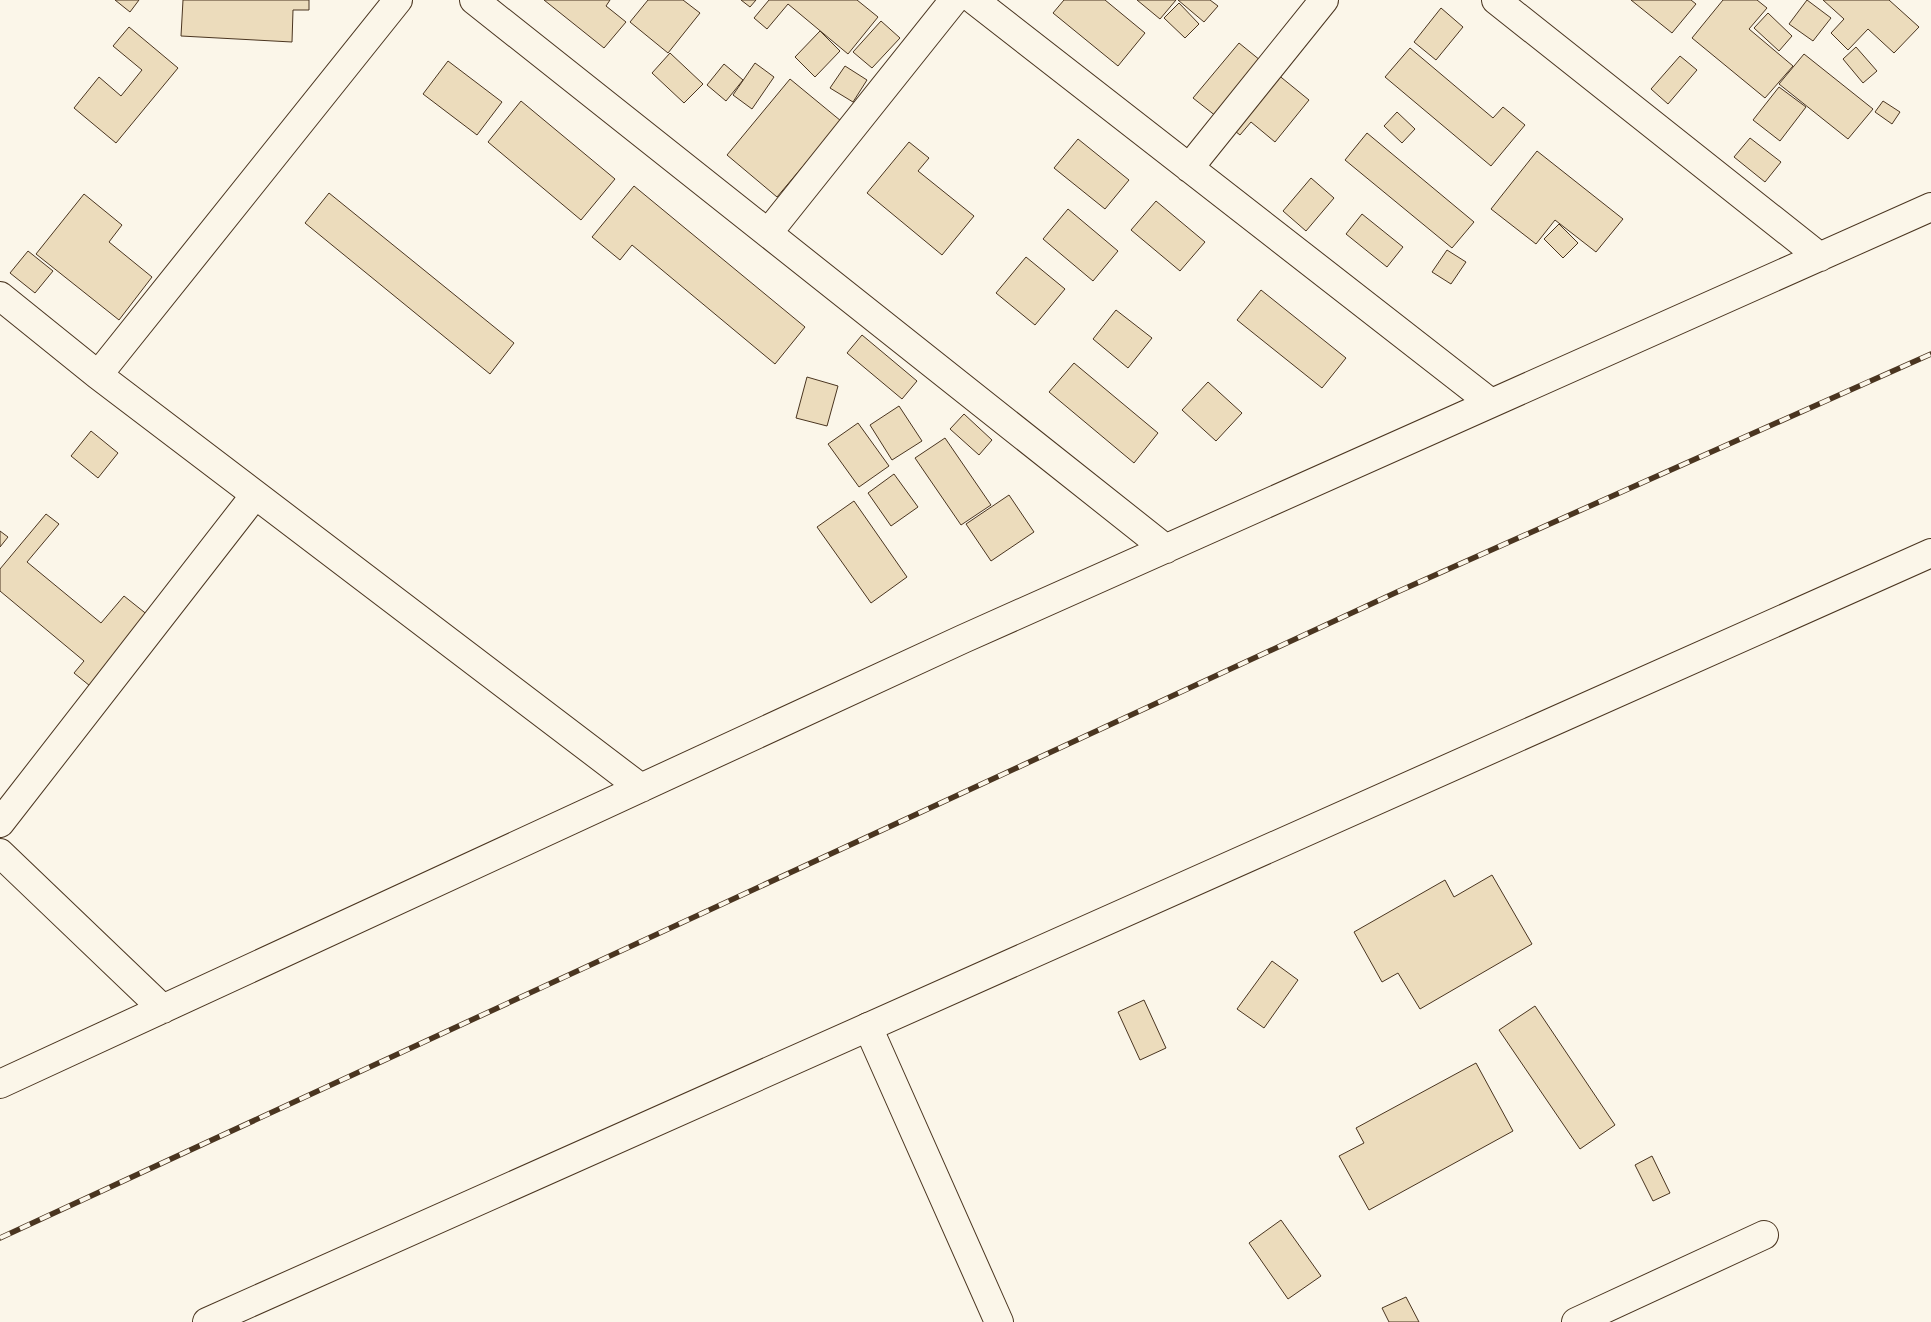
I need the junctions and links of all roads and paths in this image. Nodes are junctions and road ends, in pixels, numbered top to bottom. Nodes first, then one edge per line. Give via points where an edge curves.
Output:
1 (398, 0) edge
2 (474, 0) edge
3 (954, 0) edge
4 (974, 0) edge
5 (1324, 0) edge
6 (1496, 0) edge
7 (1189, 168) junction
8 (1931, 207) edge
9 (768, 233) junction
10 (1820, 257) junction
11 (0, 296) edge
12 (98, 375) junction
13 (1491, 403) junction
14 (255, 495) junction
15 (1166, 548) junction
16 (1931, 553) edge
17 (641, 788) junction
18 (0, 823) edge
19 (0, 853) edge
20 (163, 1009) junction
21 (868, 1027) junction
22 (0, 1084) edge
23 (1764, 1235) dead end
24 (207, 1322) edge
25 (999, 1322) edge
26 (1576, 1322) edge

1 - 12 street
2 - 9 street
3 - 9 street
4 - 7 street
5 - 7 street
6 - 10 street
7 - 13 street
8 - 10 street
9 - 15 street
10 - 13 street
11 - 12 street
12 - 14 street
13 - 15 street
14 - 17 street
14 - 18 street
15 - 17 street
16 - 21 street
17 - 20 street
19 - 20 street
20 - 22 street
21 - 24 street
21 - 25 street
23 - 26 street

